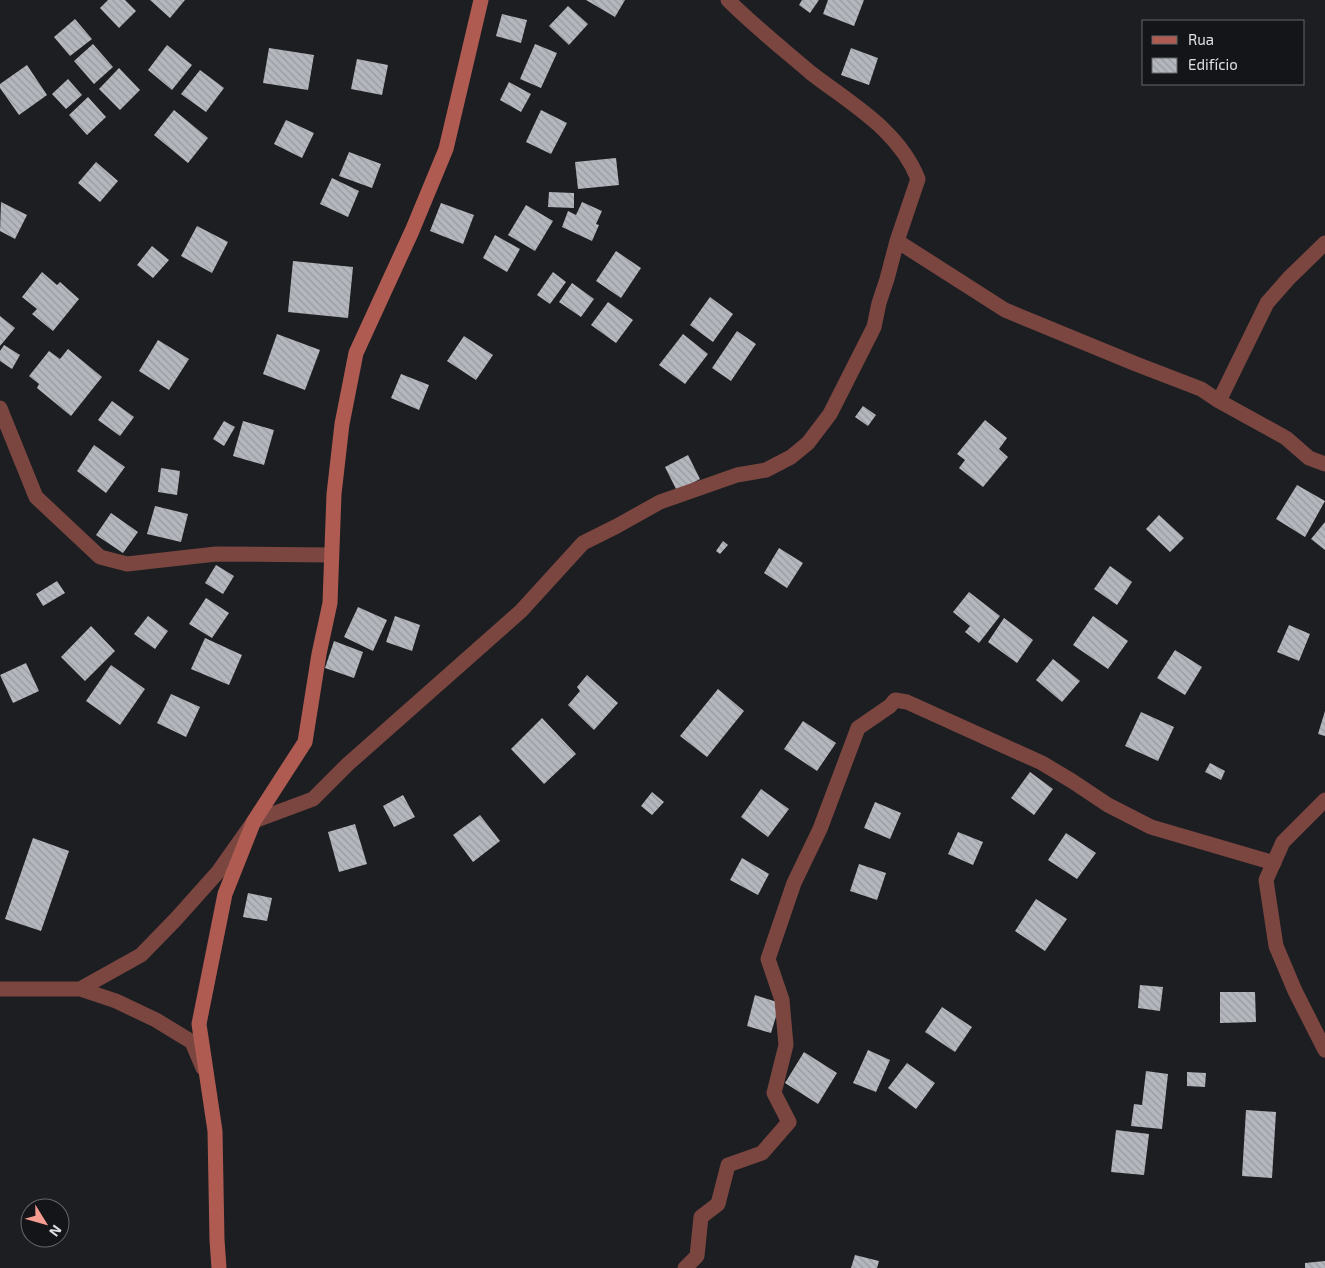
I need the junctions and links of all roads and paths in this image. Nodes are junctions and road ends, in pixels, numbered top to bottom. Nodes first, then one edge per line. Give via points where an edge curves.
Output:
1 (481, 0) edge
2 (728, 0) edge
3 (897, 240) junction
4 (1325, 243) edge
5 (1219, 401) junction
6 (0, 408) edge
7 (1325, 464) edge
8 (331, 555) junction
9 (1325, 800) edge
10 (254, 821) junction
11 (1274, 863) junction
12 (0, 989) edge
13 (80, 989) junction
14 (1325, 1050) edge
15 (207, 1079) junction
16 (219, 1268) edge
17 (685, 1268) edge

1 - 8 street via 446,149 356,353 342,424
2 - 3 street via 812,73 876,122 899,145 918,179
3 - 5 street via 1005,310 1202,389
3 - 10 street via 874,327 830,414 808,443 791,457 766,470 737,475 660,502 583,543 521,611 313,799
4 - 5 street via 1268,302
5 - 7 street via 1278,433 1309,458
6 - 8 street via 36,497 100,557 127,564 216,554
8 - 10 street via 330,603 305,742
9 - 11 street via 1283,842
10 - 13 street via 218,872 141,955
10 - 15 street via 225,894 199,1024
11 - 14 street via 1266,880 1276,946
11 - 17 street via 1151,827 1108,805 1042,763 907,702 895,700 858,728 820,829 794,883 768,959 782,1000 786,1045 774,1093 789,1122 762,1153 728,1165 718,1204 701,1217 697,1256
12 - 13 street
13 - 15 street via 116,1001 192,1042
15 - 16 street via 214,1131

